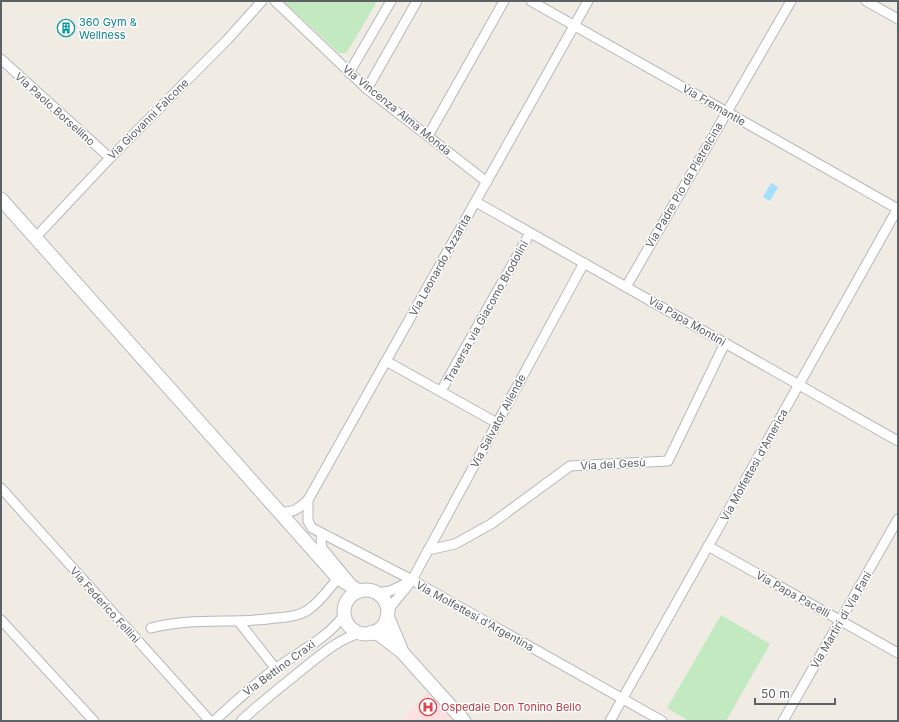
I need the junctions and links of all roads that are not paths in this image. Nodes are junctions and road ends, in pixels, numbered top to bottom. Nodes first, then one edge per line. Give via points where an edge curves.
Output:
1 (262, 1) edge
2 (274, 1) edge
3 (391, 1) edge
4 (417, 1) edge
5 (504, 1) edge
6 (531, 1) edge
7 (588, 1) edge
8 (791, 1) edge
9 (866, 1) edge
10 (898, 19) edge
11 (574, 26) junction
12 (1, 59) edge
13 (349, 73) junction
14 (367, 89) junction
15 (727, 112) junction
16 (428, 136) junction
17 (110, 158) junction
18 (487, 182) junction
19 (1, 200) edge
20 (476, 202) junction
21 (898, 209) edge
22 (530, 232) junction
23 (35, 238) junction
24 (584, 263) junction
25 (626, 287) junction
26 (725, 343) junction
27 (386, 361) junction
28 (799, 385) junction
29 (441, 392) junction
30 (497, 423) junction
31 (898, 441) edge
32 (2, 490) edge
33 (308, 500) junction
34 (279, 512) junction
35 (898, 519) edge
36 (322, 534) junction
37 (708, 546) junction
38 (428, 550) junction
39 (338, 578) junction
40 (412, 580) junction
41 (356, 589) junction
42 (377, 593) junction
43 (345, 609) junction
44 (387, 614) junction
45 (1, 620) edge
46 (840, 621) junction
47 (239, 622) junction
48 (151, 628) dead end
49 (366, 632) junction
50 (402, 651) junction
51 (898, 654) edge
52 (276, 669) junction
53 (622, 699) junction
54 (94, 721) edge
55 (210, 721) edge
56 (214, 721) edge
57 (241, 721) edge
58 (464, 721) edge
59 (610, 721) edge
60 (662, 721) edge
61 (783, 721) edge

1 - 17 street, Via Giovanni Falcone
2 - 13 street, Via Vincenza Alma Monda
3 - 13 street
4 - 14 street
5 - 16 street
6 - 11 street, Via Fremantle
7 - 11 street, Via Leonardo Azzarita
8 - 15 street, Via Padre Pio da Pietrelcina
9 - 10 street
11 - 15 street, Via Fremantle
11 - 18 street, Via Leonardo Azzarita
12 - 17 street, Via Paolo Borsellino
13 - 14 street, Via Vincenza Alma Monda
14 - 16 street, Via Vincenza Alma Monda
15 - 21 street, Via Fremantle
15 - 25 street, Via Padre Pio da Pietrelcina
16 - 18 street, Via Vincenza Alma Monda
17 - 23 street, Via Giovanni Falcone
18 - 20 street, Via Leonardo Azzarita
19 - 23 main road
20 - 22 street, Via Papa Montini
20 - 27 street, Via Leonardo Azzarita
21 - 28 street, Via Molfettesi d'America
22 - 24 street, Via Papa Montini
22 - 29 street, Traversa via Giacomo Brodolini
23 - 34 main road
24 - 25 street, Via Papa Montini
24 - 30 street, Via Salvator Allende
25 - 26 street, Via Papa Montini
26 - 28 street, Via Papa Montini
26 - 38 street, Via del Gesù via 668,461 570,466 491,524 455,544
27 - 29 street
27 - 33 street, Via Leonardo Azzarita
28 - 31 street, Via Papa Montini
28 - 37 street, Via Molfettesi d'America
29 - 30 street
30 - 38 street, Via Salvator Allende
32 - 55 street, Via Federico Fellini
33 - 34 street, Via Leonardo Azzarita via 298,510
33 - 36 street, Via Molfettesi d'Argentina via 308,521 312,528
34 - 39 main road
35 - 46 street, Via Martiri di Via Fani
36 - 40 street, Via Molfettesi d'Argentina
36 - 41 street via 322,548
37 - 46 street, Via Papa Pacelli
37 - 53 street, Via Molfettesi d'America
38 - 40 street, Via Salvator Allende
39 - 41 main road
39 - 43 main road
39 - 47 street via 308,610 294,616
40 - 42 street via 390,591
40 - 44 street, Via Salvator Allende via 393,602
40 - 53 street, Via Molfettesi d'Argentina
41 - 42 main road
41 - 43 main road via 349,597
42 - 44 main road via 385,602
43 - 49 main road via 349,626
43 - 52 street, Via Bettino Craxi via 338,623 314,644
44 - 49 main road via 378,630
44 - 50 main road
45 - 54 street
46 - 51 street, Via Papa Pacelli
46 - 61 street, Via Martiri di Via Fani
47 - 48 street via 188,622
47 - 52 street
49 - 50 main road via 380,635
49 - 57 street, Via Bettino Craxi via 350,636 322,654
50 - 58 main road
52 - 56 street, Via Bettino Craxi via 246,691
53 - 59 street, Via Molfettesi d'America
53 - 60 street, Via Molfettesi d'Argentina

